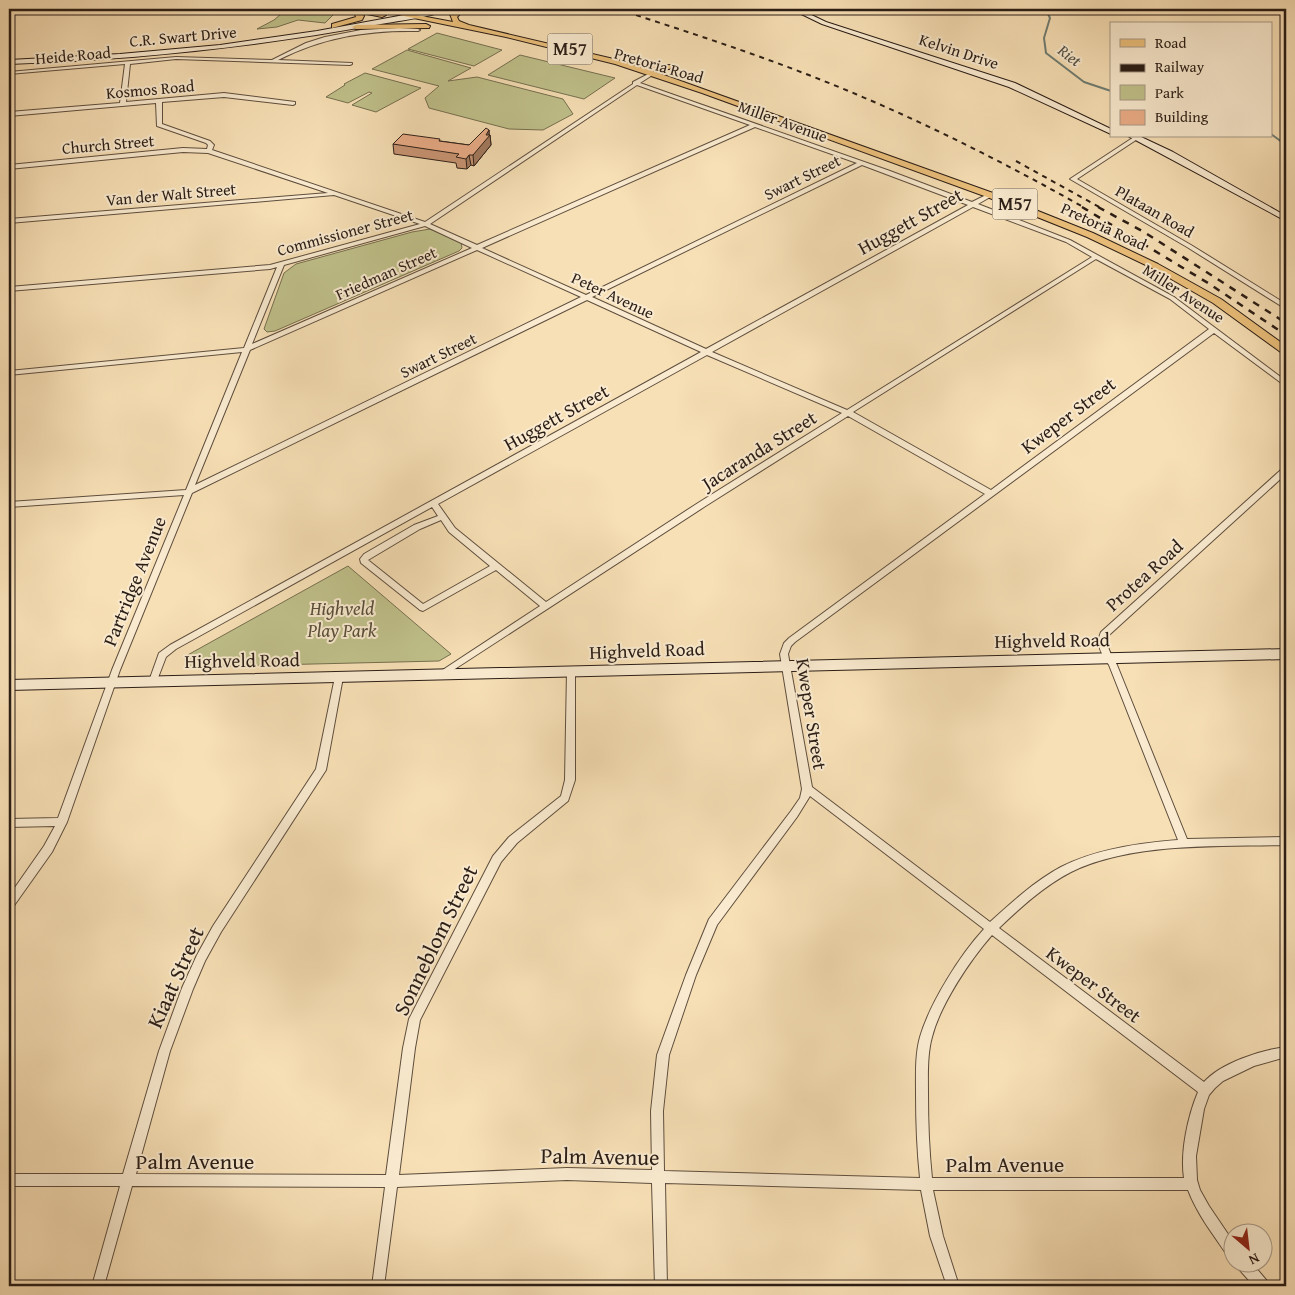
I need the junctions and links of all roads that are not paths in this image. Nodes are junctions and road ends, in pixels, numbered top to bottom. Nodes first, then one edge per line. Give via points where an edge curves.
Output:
1 (351, 9) edge
2 (374, 9) edge
3 (419, 9) edge
4 (446, 9) edge
5 (462, 9) edge
6 (794, 9) edge
7 (803, 9) edge
8 (385, 16) junction
9 (398, 16) junction
10 (412, 16) junction
11 (335, 26) junction
12 (436, 26) junction
13 (356, 27) junction
14 (467, 27) junction
15 (418, 30) dead end
16 (864, 44) dead end
17 (890, 45) junction
18 (9, 57) edge
19 (273, 61) junction
20 (9, 62) edge
21 (128, 62) junction
22 (350, 64) dead end
23 (9, 73) edge
24 (640, 76) junction
25 (674, 80) junction
26 (724, 99) junction
27 (159, 101) junction
28 (123, 103) junction
29 (292, 103) dead end
30 (9, 114) edge
31 (755, 125) junction
32 (1110, 127) edge
33 (1110, 132) edge
34 (1133, 139) edge
35 (209, 151) junction
36 (862, 163) junction
37 (9, 167) edge
38 (336, 194) junction
39 (990, 195) junction
40 (975, 204) junction
41 (1286, 219) edge
42 (9, 221) edge
43 (426, 224) junction
44 (478, 247) junction
45 (1097, 256) junction
46 (281, 265) junction
47 (9, 289) edge
48 (1286, 297) edge
49 (586, 298) junction
50 (1276, 300) junction
51 (1286, 307) edge
52 (1214, 329) junction
53 (246, 350) junction
54 (1286, 350) edge
55 (706, 352) junction
56 (9, 373) edge
57 (1286, 384) edge
58 (850, 413) junction
59 (1286, 470) edge
60 (188, 492) junction
61 (992, 494) junction
62 (433, 503) junction
63 (9, 504) edge
64 (442, 517) junction
65 (496, 566) junction
66 (545, 606) junction
67 (1286, 654) edge
68 (1109, 658) junction
69 (785, 665) junction
70 (571, 671) junction
71 (441, 675) junction
72 (339, 677) junction
73 (153, 681) junction
74 (111, 682) junction
75 (9, 685) edge
76 (807, 789) junction
77 (62, 822) junction
78 (9, 823) edge
79 (1286, 841) edge
80 (1184, 843) junction
81 (9, 904) edge
82 (991, 928) junction
83 (1286, 1052) edge
84 (1205, 1090) junction
85 (658, 1177) junction
86 (9, 1180) edge
87 (128, 1181) junction
88 (392, 1181) junction
89 (926, 1184) junction
90 (1191, 1184) junction
91 (1222, 1236) edge
92 (1250, 1272) edge
93 (98, 1286) edge
94 (378, 1286) edge
95 (660, 1286) edge
96 (953, 1286) edge
97 (1262, 1286) edge

1 - 8 main road, Pretoria Road / M57
1 - 11 main road via 359,14 358,18
2 - 9 main road, Pretoria Road / M57
3 - 9 street, C.R. Swart Drive
4 - 10 street
5 - 14 main road via 453,16 456,22
6 - 17 street, Kelvin Drive via 824,23
7 - 32 street, Kelvin Drive via 1016,83
8 - 9 main road, Pretoria Road / M57
8 - 11 street, C.R. Swart Drive
9 - 10 main road, Pretoria Road / M57
9 - 12 main road, Pretoria Road / M57
9 - 13 street, C.R. Swart Drive
10 - 14 main road, Pretoria Road / M57
11 - 18 street, C.R. Swart Drive via 174,46
12 - 13 main road
12 - 24 main road, Pretoria Road / M57 via 500,39
13 - 20 street, C.R. Swart Drive via 188,50
14 - 24 main road, Pretoria Road / M57 via 581,52
15 - 19 street via 381,29 329,38
16 - 17 street
17 - 33 street, Kelvin Drive via 1012,85
19 - 21 street, Heide Road via 184,58
19 - 22 street, Heide Road
21 - 23 street, Heide Road
21 - 28 street
24 - 25 main road, Pretoria Road / M57
24 - 25 main road via 670,67
24 - 26 main road, Pretoria Road / M57
24 - 31 street, Miller Avenue / M57
24 - 43 street, Commissioner Street
25 - 26 main road, Pretoria Road / M57
26 - 39 main road, Pretoria Road / M57
27 - 28 street, Kosmos Road
27 - 29 street, Kosmos Road via 233,95
27 - 35 street via 159,125 208,142 211,145
28 - 30 street, Kosmos Road
31 - 36 street, Miller Avenue / M57
31 - 44 street, Friedman Street
34 - 41 street
34 - 50 street, Plataan Road via 1073,179
35 - 37 street, Church Street via 183,150
35 - 38 street, Peter Avenue
36 - 40 street, Miller Avenue / M57
36 - 49 street, Swart Street
38 - 42 street, Van der Walt Street
38 - 43 street, Peter Avenue
39 - 40 street, Huggett Street
39 - 54 main road, Pretoria Road / M57 via 1090,235 1155,266 1217,301
40 - 45 street, Miller Avenue / M57
40 - 55 street, Huggett Street
43 - 44 street, Peter Avenue
43 - 46 street, Commissioner Street
44 - 49 street, Peter Avenue
44 - 53 street, Friedman Street
45 - 52 street, Miller Avenue / M57 via 1172,298
45 - 58 street, Jacaranda Street
46 - 47 street, Commissioner Street
46 - 53 street, Partridge Avenue
48 - 50 street
49 - 55 street, Peter Avenue
49 - 60 street, Swart Street
50 - 51 street, Plataan Road
52 - 57 street, Miller Avenue / M57
52 - 61 street, Kweper Street
53 - 56 street, Friedman Street
53 - 60 street, Partridge Avenue
55 - 58 street, Peter Avenue
55 - 62 street, Huggett Street
58 - 61 street, Peter Avenue
58 - 66 street, Jacaranda Street
59 - 68 street, Protea Road via 1104,634 1101,643
60 - 63 street, Swart Street
60 - 74 street, Partridge Avenue
61 - 69 street, Kweper Street via 792,640 785,649
62 - 64 street
62 - 73 street, Huggett Street via 173,647 162,655
64 - 65 street via 452,530
64 - 65 street via 414,529 367,556 364,561 423,608
65 - 66 street
66 - 71 street, Jacaranda Street
67 - 68 street, Highveld Road
68 - 69 street, Highveld Road
68 - 80 street, Protea Road
69 - 70 street, Highveld Road
69 - 76 street, Kweper Street
70 - 71 street, Highveld Road
70 - 88 street, Sonneblom Street via 568,793 561,803 505,848 421,1005 412,1032
71 - 72 street, Highveld Road
72 - 73 street, Highveld Road
72 - 87 street, Kiaat Street via 321,770 203,953 148,1103
73 - 74 street, Highveld Road
74 - 75 street, Highveld Road
74 - 77 street, Partridge Avenue
76 - 82 street, Kweper Street
76 - 85 street via 794,814 713,922 691,975 661,1064 657,1104
77 - 78 street
77 - 81 street, Partridge Avenue via 48,849
79 - 80 street
80 - 82 street via 1116,853 1087,861 1046,882
82 - 84 street, Kweper Street
82 - 89 street via 950,988 926,1036 922,1070
83 - 84 street via 1233,1070
84 - 90 street via 1191,1144
85 - 88 street, Palm Avenue via 567,1174
85 - 89 street, Palm Avenue
85 - 95 street
86 - 87 street, Palm Avenue
87 - 88 street, Palm Avenue
87 - 93 street, Kiaat Street
88 - 94 street, Sonneblom Street
89 - 90 street, Palm Avenue
89 - 96 street
90 - 91 street
92 - 97 street

